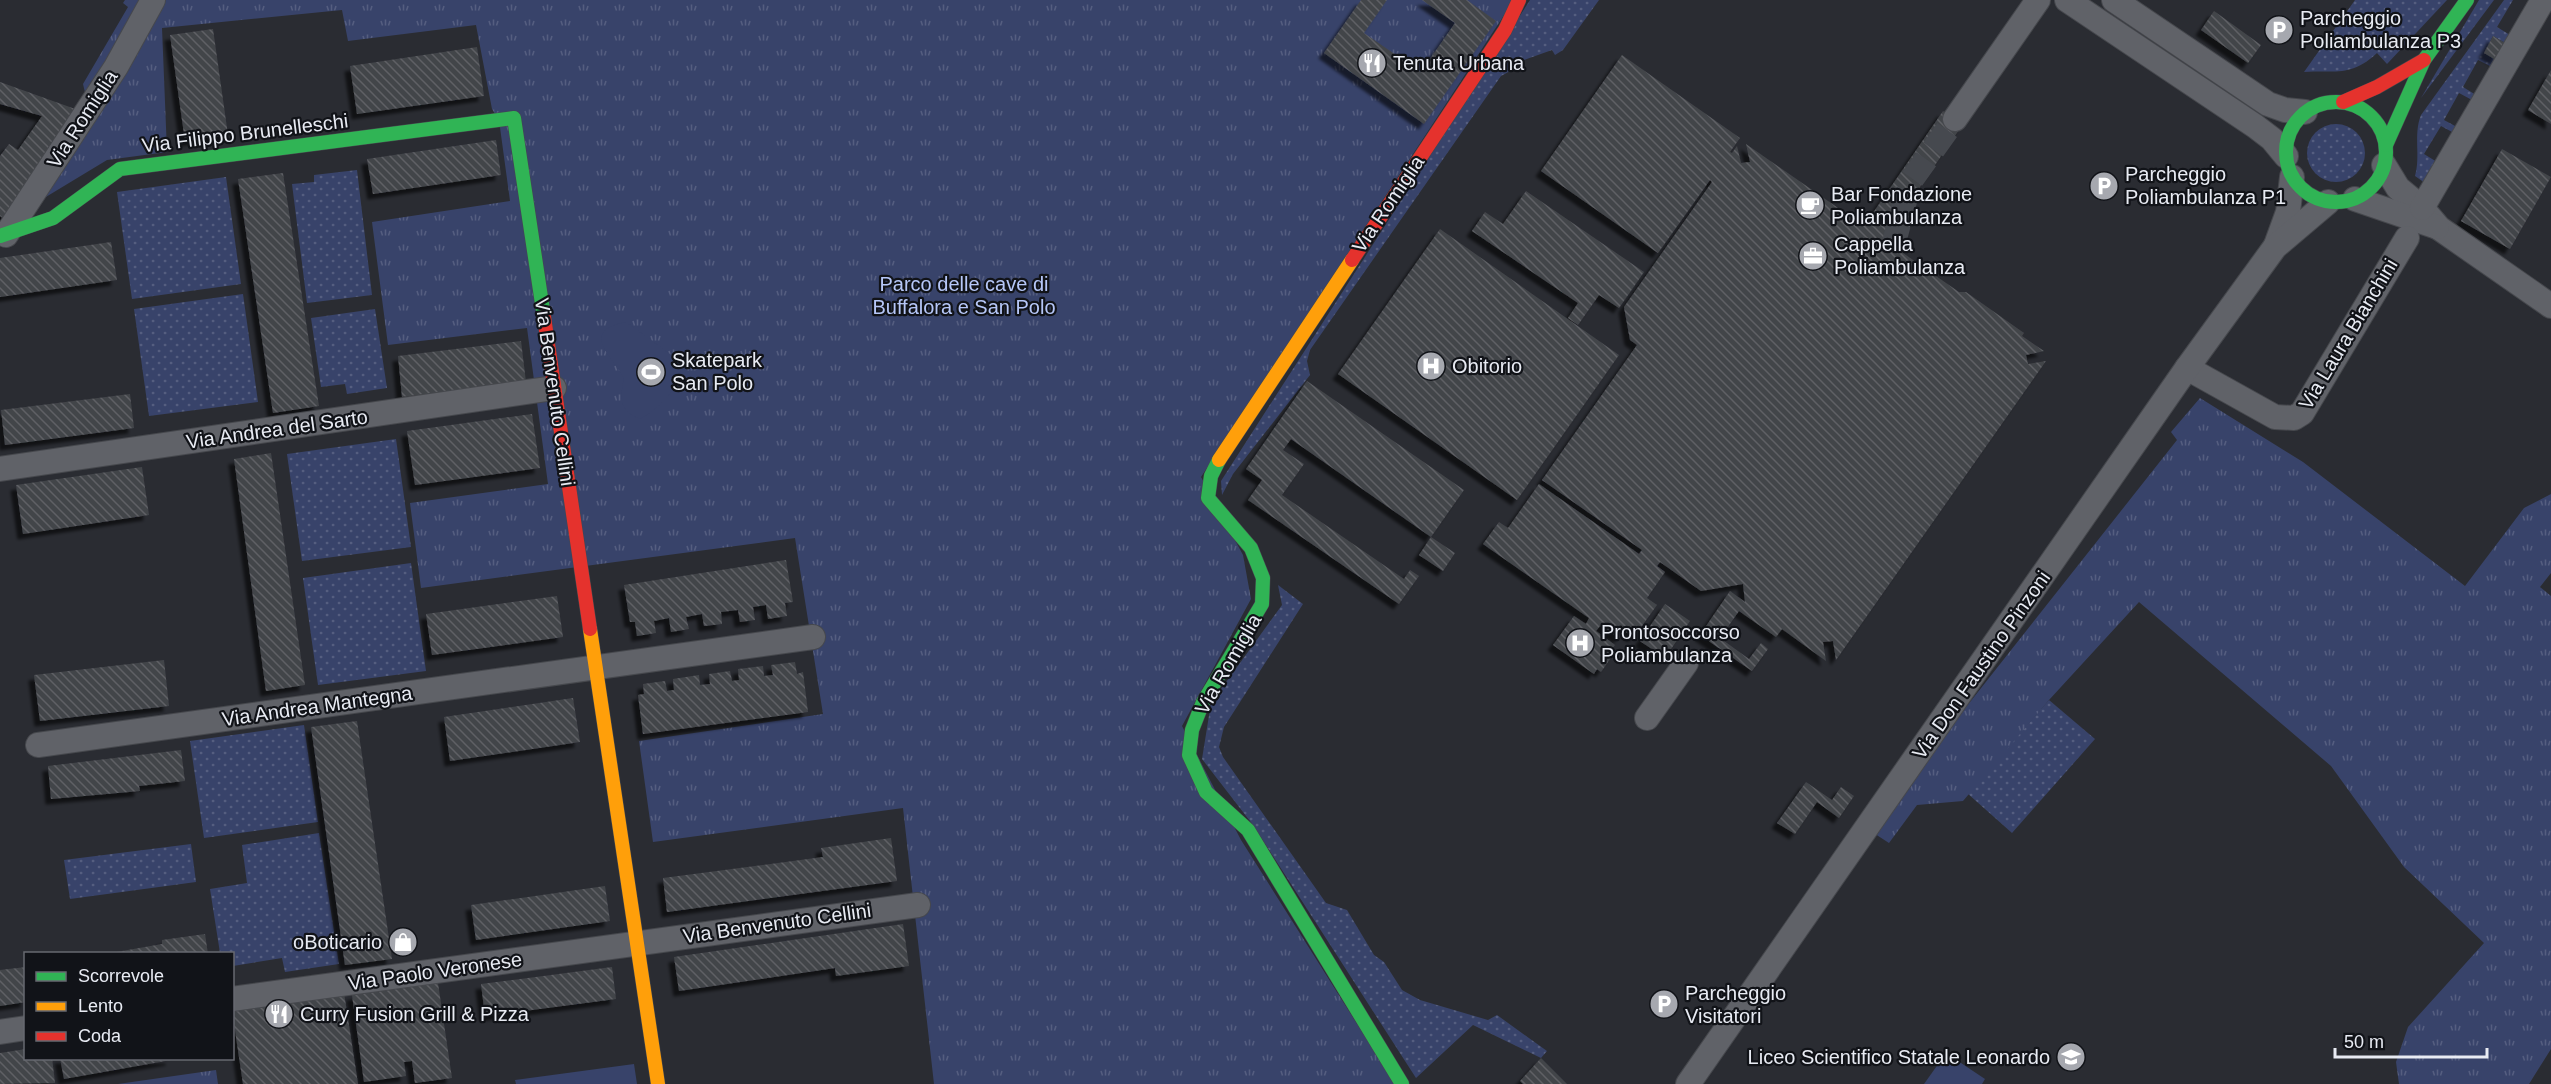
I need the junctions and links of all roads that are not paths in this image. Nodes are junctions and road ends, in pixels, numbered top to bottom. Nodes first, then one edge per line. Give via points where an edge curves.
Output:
1 (153, 0) edge
2 (1519, 0) edge
3 (2038, 0) edge
4 (2067, 0) edge
5 (2114, 0) edge
6 (2467, 0) edge
7 (2543, 0) edge
8 (2160, 31) junction
9 (2127, 42) junction
10 (2424, 60) junction
11 (2343, 102) junction
12 (2305, 112) junction
13 (514, 118) joint
14 (1955, 119) tunnel mouth
15 (2385, 155) junction
16 (2289, 166) junction
17 (2355, 199) junction
18 (2328, 202) junction
19 (2422, 208) junction
20 (2439, 228) junction
21 (3, 235) edge
22 (2406, 238) dead end
23 (2275, 247) junction
24 (2551, 306) edge
25 (2187, 368) junction
26 (554, 388) junction
27 (0, 469) edge
28 (813, 637) dead end
29 (1686, 663) dead end
30 (595, 666) junction
31 (1647, 718) dead end
32 (38, 746) dead end
33 (918, 905) dead end
34 (637, 942) junction
35 (234, 999) edge
36 (24, 1028) edge
37 (0, 1032) edge
38 (658, 1084) edge
39 (1402, 1084) edge
40 (1688, 1084) edge

1 - 21 street, Via Romiglia via 116,67
2 - 39 street, Via Romiglia via 1505,30 1224,450 1209,487 1208,498 1251,548 1263,578 1262,604 1203,702 1192,730 1189,755 1206,792 1248,830
3 - 14 street
4 - 9 street
5 - 8 street
6 - 10 street
7 - 19 street
8 - 9 street via 2144,30
8 - 12 street via 2268,104 2285,111
9 - 16 street via 2272,139
10 - 11 street
10 - 15 street
11 - 12 street via 2323,104
11 - 15 street via 2371,117 2382,133
12 - 16 street via 2290,132
13 - 21 street, Via Filippo Brunelleschi via 120,169 53,218
13 - 26 street, Via Benvenuto Cellini
15 - 17 street via 2373,185
15 - 19 street via 2398,188
16 - 18 street via 2307,194
16 - 23 street, Via Don Faustino Pinzoni via 2288,212
17 - 18 street
17 - 20 street
18 - 23 street, Via Don Faustino Pinzoni
19 - 20 street
20 - 24 street
22 - 25 street, Via Laura Bianchini via 2302,413 2294,418 2275,417
23 - 25 street, Via Don Faustino Pinzoni
25 - 40 street, Via Don Faustino Pinzoni
26 - 27 street, Via Andrea del Sarto
26 - 30 street, Via Benvenuto Cellini
28 - 30 street
29 - 31 street
30 - 32 street, Via Andrea Mantegna
30 - 34 street, Via Benvenuto Cellini
33 - 34 street, Via Benvenuto Cellini
34 - 35 street, Via Paolo Veronese
34 - 38 street, Via Benvenuto Cellini
36 - 37 street

